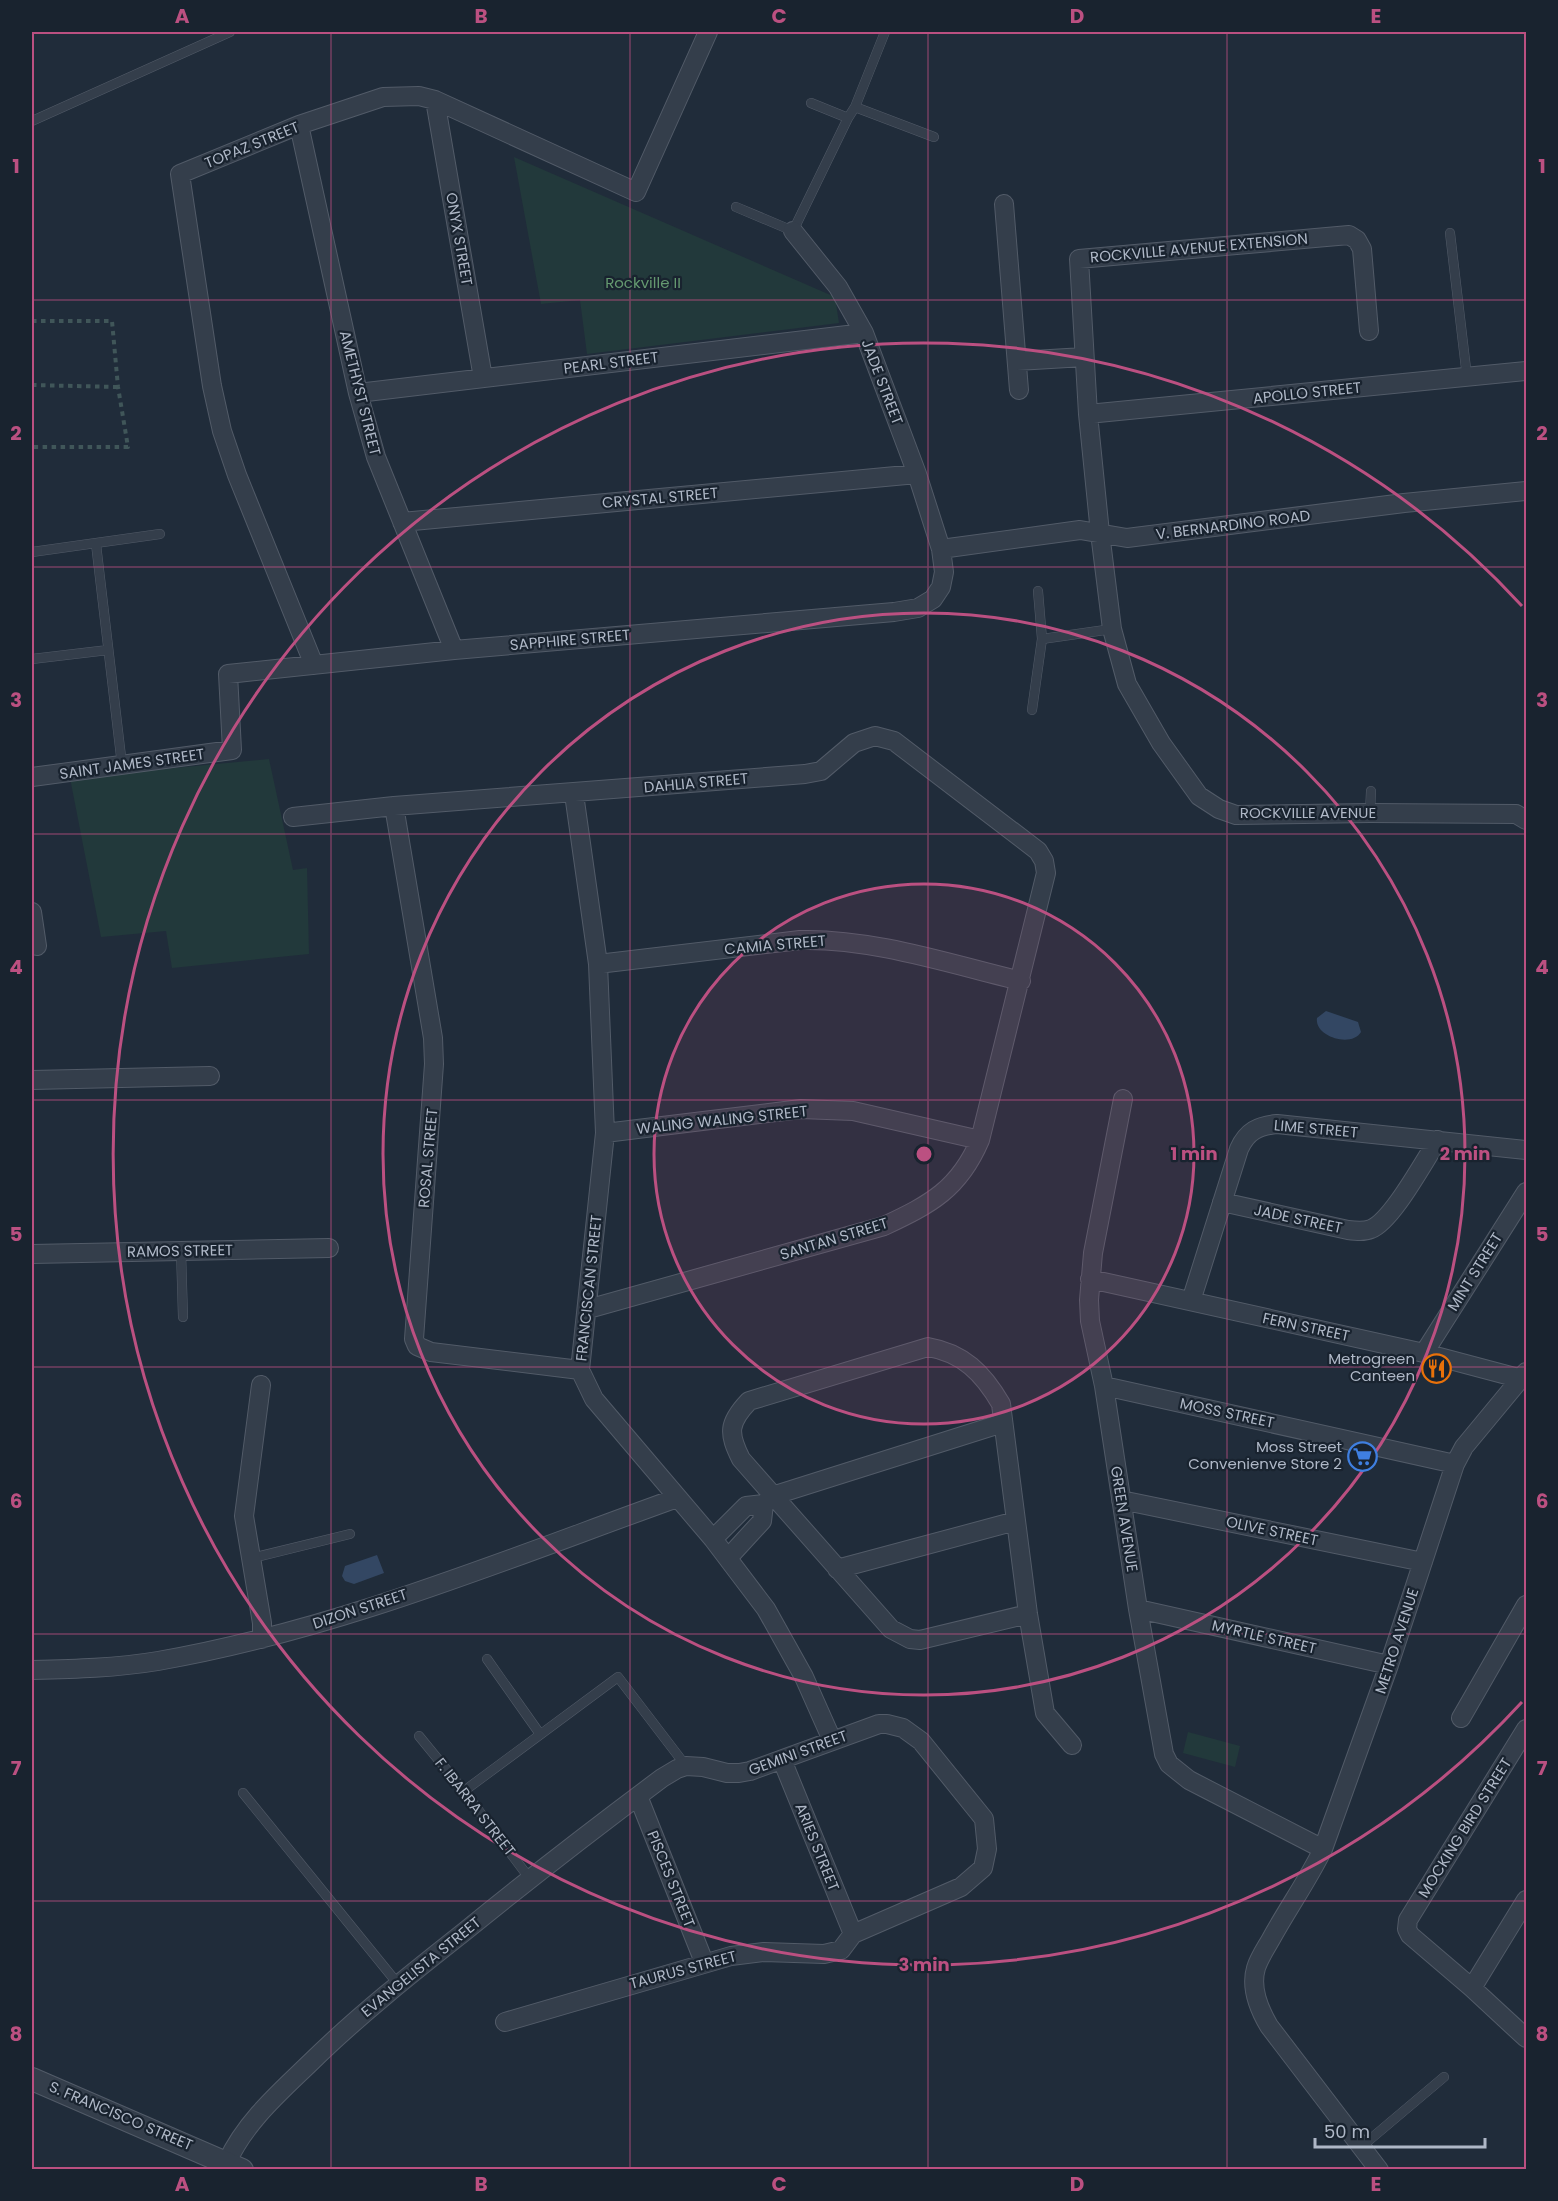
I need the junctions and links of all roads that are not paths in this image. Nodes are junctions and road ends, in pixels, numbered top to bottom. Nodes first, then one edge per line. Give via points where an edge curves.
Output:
1 (230, 32) edge
2 (708, 32) edge
3 (885, 32) edge
4 (435, 100) junction
5 (811, 104) dead end
6 (855, 107) junction
7 (848, 118) junction
8 (32, 121) edge
9 (299, 125) junction
10 (934, 137) dead end
11 (1004, 204) dead end
12 (736, 207) dead end
13 (793, 231) junction
14 (1450, 233) dead end
15 (1369, 331) dead end
16 (864, 333) junction
17 (1084, 357) junction
18 (1017, 361) junction
19 (1527, 371) edge
20 (1467, 377) junction
21 (483, 378) junction
22 (1019, 390) dead end
23 (358, 393) junction
24 (1088, 414) junction
25 (917, 474) junction
26 (1527, 491) edge
27 (402, 522) junction
28 (1100, 533) junction
29 (160, 534) dead end
30 (96, 544) junction
31 (941, 549) junction
32 (32, 552) edge
33 (1038, 591) dead end
34 (1112, 628) junction
35 (1042, 639) junction
36 (108, 650) junction
37 (454, 650) junction
38 (32, 660) edge
39 (314, 665) junction
40 (1032, 710) dead end
41 (232, 750) joint
42 (122, 765) junction
43 (32, 777) edge
44 (1371, 791) dead end
45 (574, 794) junction
46 (394, 806) junction
47 (1370, 813) junction
48 (293, 817) dead end
49 (1527, 820) edge
50 (1044, 861) joint
51 (32, 912) edge
52 (37, 946) dead end
53 (598, 964) junction
54 (1021, 981) junction
55 (210, 1076) dead end
56 (32, 1080) edge
57 (1124, 1099) dead end
58 (605, 1133) junction
59 (981, 1140) junction
60 (1438, 1140) junction
61 (1527, 1150) edge
62 (1527, 1192) edge
63 (1222, 1202) junction
64 (329, 1248) dead end
65 (181, 1251) junction
66 (32, 1254) edge
67 (1090, 1279) junction
68 (1191, 1301) junction
69 (588, 1309) junction
70 (183, 1317) dead end
71 (1424, 1353) junction
72 (580, 1370) junction
73 (1524, 1375) edge
74 (261, 1384) dead end
75 (1104, 1386) junction
76 (1003, 1423) junction
77 (1455, 1464) junction
78 (677, 1498) junction
79 (768, 1500) junction
80 (1121, 1500) junction
81 (1016, 1521) junction
82 (350, 1534) dead end
83 (712, 1539) junction
84 (252, 1558) junction
85 (728, 1558) junction
86 (1423, 1562) junction
87 (837, 1569) junction
88 (1527, 1605) edge
89 (1138, 1609) junction
90 (1028, 1614) junction
91 (1519, 1634) edge
92 (262, 1639) junction
93 (487, 1659) dead end
94 (1389, 1665) junction
95 (32, 1670) edge
96 (1461, 1718) dead end
97 (894, 1725) joint
98 (1527, 1729) edge
99 (540, 1734) junction
100 (419, 1736) dead end
101 (832, 1740) junction
102 (1072, 1745) dead end
103 (782, 1760) junction
104 (686, 1766) junction
105 (464, 1791) junction
106 (243, 1793) dead end
107 (638, 1796) junction
108 (1323, 1849) junction
109 (530, 1879) junction
110 (1527, 1900) edge
111 (853, 1934) junction
112 (704, 1962) junction
113 (399, 1984) junction
114 (1472, 1988) junction
115 (505, 2022) dead end
116 (1527, 2038) edge
117 (1444, 2077) dead end
118 (32, 2079) edge
119 (1361, 2147) junction
120 (235, 2166) edge
121 (1379, 2169) edge

1 - 8 lane
2 - 4 street, TOPAZ STREET via 636,192
3 - 6 lane
4 - 9 street, TOPAZ STREET via 419,96 383,98
4 - 21 street, ONYX STREET
5 - 7 lane
6 - 7 lane
6 - 10 lane
7 - 13 lane
9 - 23 street, AMETHYST STREET
9 - 39 street, TOPAZ STREET via 180,174 222,430
11 - 18 street
12 - 13 lane
13 - 16 street, JADE STREET via 838,287
14 - 20 lane
15 - 17 street, ROCKVILLE AVENUE EXTENSION via 1362,249 1349,235 1185,249 1079,259
16 - 21 street, PEARL STREET
16 - 25 street, JADE STREET
17 - 18 street
17 - 24 street, ROCKVILLE AVENUE EXTENSION
18 - 22 street
19 - 20 street, APOLLO STREET
20 - 24 street, APOLLO STREET
21 - 23 street, PEARL STREET
23 - 27 street, AMETHYST STREET via 376,457
24 - 28 street, ROCKVILLE AVENUE EXTENSION
25 - 27 street, CRYSTAL STREET
25 - 31 street, JADE STREET
26 - 28 street, V. BERNARDINO ROAD via 1127,538
27 - 37 street, AMETHYST STREET
28 - 31 street, V. BERNARDINO ROAD via 1080,530
28 - 34 street, ROCKVILLE AVENUE
29 - 30 lane
30 - 32 lane
30 - 36 lane
31 - 37 street, SAPPHIRE STREET via 941,587 933,599 918,608
33 - 35 lane
34 - 35 lane
34 - 47 street, ROCKVILLE AVENUE via 1127,684 1161,743 1199,796 1236,815
35 - 40 lane
36 - 38 lane
36 - 42 lane
37 - 39 street, SAPPHIRE STREET
39 - 41 street, SAPPHIRE STREET via 228,674
41 - 42 street, SAINT JAMES STREET
42 - 43 street, SAINT JAMES STREET
44 - 47 lane
45 - 46 street, DAHLIA STREET
45 - 50 street, DAHLIA STREET via 821,771 854,743 875,736 894,741 1038,851
45 - 53 street, FRANCISCAN STREET
46 - 48 street, DAHLIA STREET
46 - 72 street, ROSAL STREET via 434,1064 414,1339 417,1346 431,1352
47 - 49 street, ROCKVILLE AVENUE via 1516,814
50 - 54 street, SANTAN STREET via 1046,873
51 - 52 street
53 - 54 street, CAMIA STREET via 827,939 856,942
53 - 58 street, FRANCISCAN STREET
54 - 59 street, SANTAN STREET
55 - 56 street
57 - 67 street, GREEN AVENUE
58 - 59 street, WALING WALING STREET via 826,1109 853,1111
58 - 69 street, FRANCISCAN STREET
59 - 69 street, SANTAN STREET via 970,1164 950,1186 925,1207 884,1226
60 - 61 street, LIME STREET
60 - 63 street, JADE STREET via 1388,1216 1361,1232
60 - 63 street, LIME STREET via 1262,1125 1244,1138
62 - 71 street, MINT STREET
63 - 68 street, LIME STREET
64 - 65 street, RAMOS STREET
65 - 66 street, RAMOS STREET
65 - 70 lane
67 - 68 street, FERN STREET
67 - 75 street, GREEN AVENUE via 1090,1322
68 - 71 street, FERN STREET
69 - 72 street, FRANCISCAN STREET
71 - 73 street, FERN STREET
72 - 78 street, FRANCISCAN STREET via 594,1399
73 - 77 street, METRO AVENUE via 1464,1447
74 - 84 street via 244,1516
75 - 77 street, MOSS STREET
75 - 80 street, GREEN AVENUE
76 - 79 street
76 - 79 street via 1000,1404 991,1386 972,1365 946,1350 928,1347 749,1401 732,1425 732,1442
76 - 81 street
77 - 86 street, METRO AVENUE
78 - 83 street, FRANCISCAN STREET
78 - 92 street, DIZON STREET via 369,1608
79 - 83 street via 746,1506
79 - 85 street via 762,1521
79 - 87 street
80 - 86 street, OLIVE STREET
80 - 89 street, GREEN AVENUE
81 - 87 street
81 - 90 street
82 - 84 lane
83 - 85 street, FRANCISCAN STREET
84 - 92 street
85 - 101 street, FRANCISCAN STREET via 787,1643
86 - 94 street, METRO AVENUE
87 - 90 street via 891,1629 910,1639 920,1640
88 - 91 street
89 - 94 street, MYRTLE STREET
89 - 108 street, GREEN AVENUE via 1160,1740 1169,1764 1189,1780
90 - 102 street via 1045,1713
91 - 96 street
92 - 95 street, DIZON STREET via 158,1661
93 - 99 lane
94 - 108 street, METRO AVENUE
97 - 101 street, GEMINI STREET via 879,1724
97 - 111 street, TAURUS STREET via 921,1741 984,1819 987,1849 983,1868 961,1887
98 - 114 street, MOCKING BIRD STREET via 1408,1920 1410,1935
99 - 104 lane via 618,1677
99 - 105 lane
100 - 105 lane, F. IBARRA STREET
101 - 103 street, GEMINI STREET
103 - 104 street, GEMINI STREET via 739,1773
103 - 111 street, ARIES STREET
104 - 107 street via 669,1773
105 - 109 lane, F. IBARRA STREET
106 - 113 lane
107 - 109 street, EVANGELISTA STREET
107 - 112 street, PISCES STREET
108 - 119 street, METRO AVENUE via 1256,1969 1255,1988 1259,2008 1269,2026
109 - 113 street, EVANGELISTA STREET
110 - 114 street
111 - 112 street, TAURUS STREET via 841,1950 834,1952 753,1953
112 - 115 street, TAURUS STREET
113 - 120 street, EVANGELISTA STREET via 337,2037 245,2129
114 - 116 street
117 - 119 lane
118 - 120 street, S. FRANCISCO STREET
119 - 121 street, METRO AVENUE

